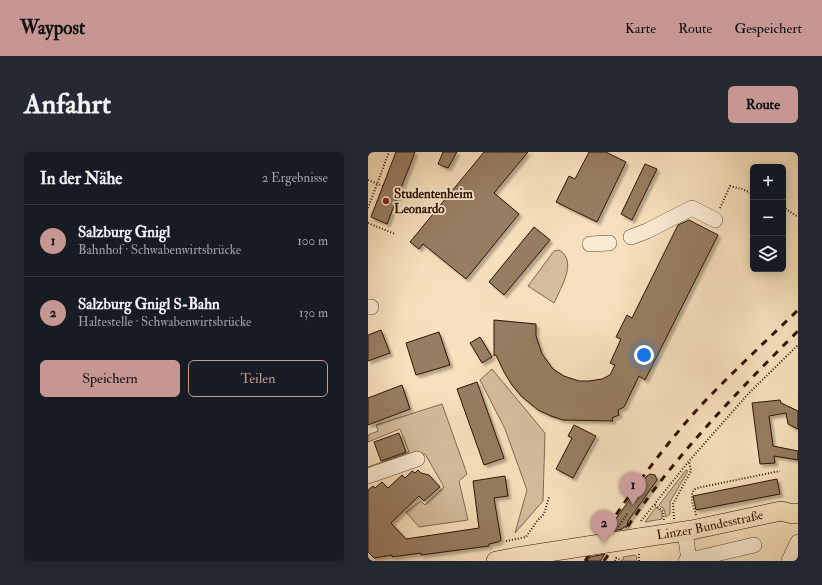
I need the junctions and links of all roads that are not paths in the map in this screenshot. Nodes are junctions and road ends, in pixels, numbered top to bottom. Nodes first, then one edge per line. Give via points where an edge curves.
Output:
1 (715, 220) road end
2 (631, 237) dead end
3 (609, 243) dead end
4 (590, 244) dead end
5 (418, 459) dead end
6 (368, 476) edge
7 (798, 503) edge
8 (790, 512) edge
9 (685, 523) junction
10 (798, 542) edge
11 (754, 545) dead end
12 (496, 561) edge
13 (688, 561) edge
14 (789, 561) edge

1 - 2 street via 692,208
3 - 4 street
5 - 6 street
7 - 8 main road, Linzer Bundesstraße via 786,506
8 - 9 main road, Linzer Bundesstraße
9 - 12 main road, Linzer Bundesstraße, bridge via 640,530
9 - 13 street
10 - 14 street
11 - 13 street

